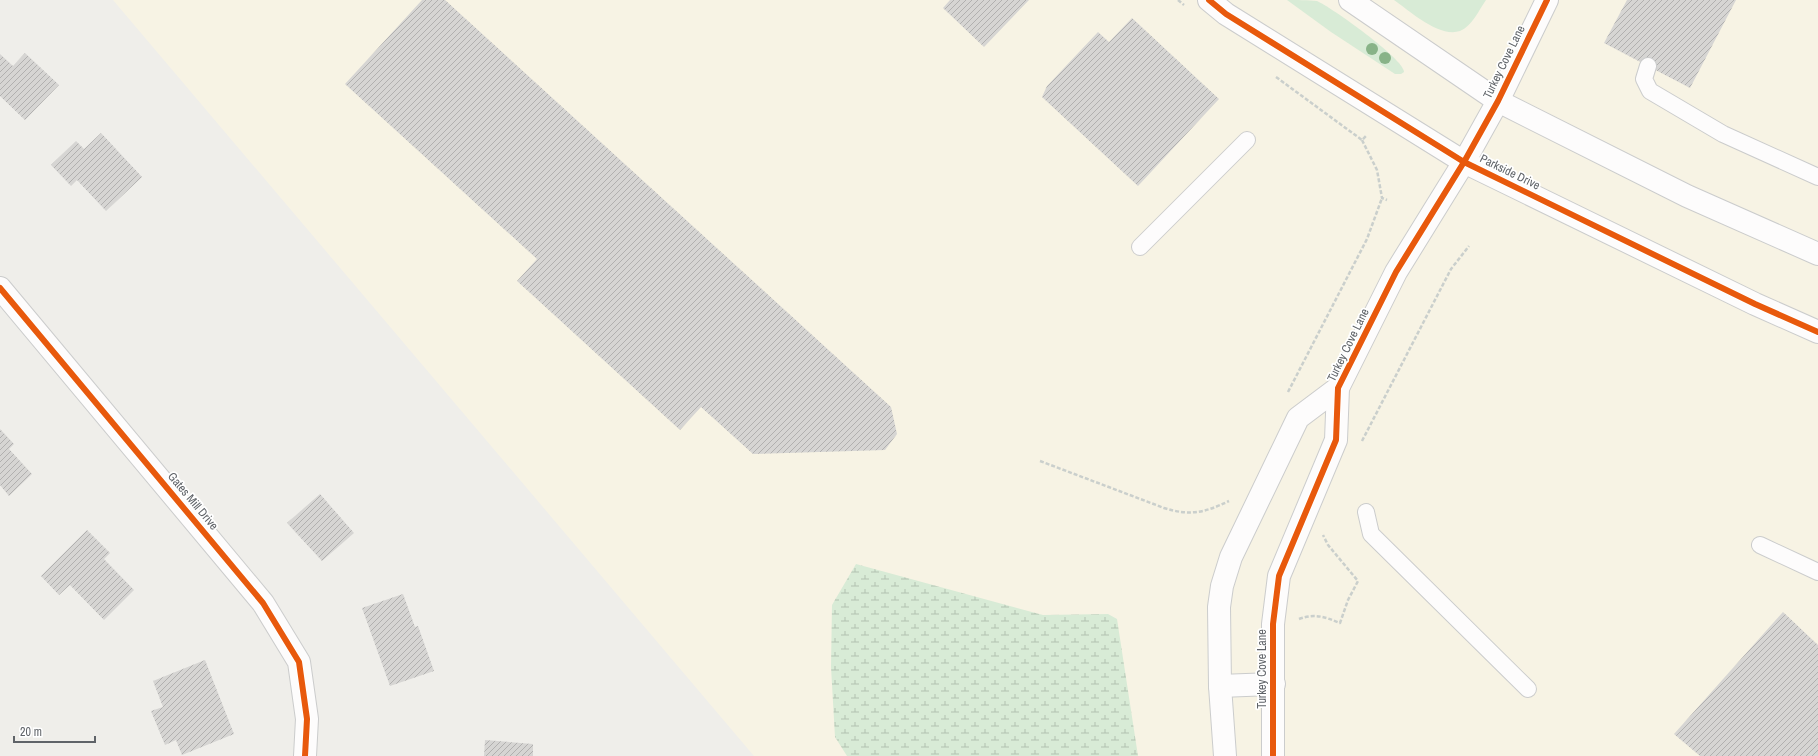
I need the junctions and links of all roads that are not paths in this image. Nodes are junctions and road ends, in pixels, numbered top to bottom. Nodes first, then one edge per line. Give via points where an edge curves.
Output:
1 (1209, 0) edge
2 (1350, 0) edge
3 (1547, 0) edge
4 (1648, 66) dead end
5 (1498, 101) junction
6 (1247, 140) dead end
7 (1464, 162) junction
8 (1818, 177) edge
9 (1140, 247) dead end
10 (1818, 254) edge
11 (0, 288) edge
12 (1818, 332) edge
13 (1338, 388) junction
14 (1366, 512) dead end
15 (1760, 545) dead end
16 (1818, 572) edge
17 (1274, 684) junction
18 (1220, 686) junction
19 (1528, 688) dead end
20 (305, 756) edge
21 (1225, 756) edge
22 (1273, 756) edge

1 - 7 street, Parkside Drive via 1226,14
2 - 5 street
3 - 5 street, Turkey Cove Lane
4 - 8 lane via 1644,79 1650,91 1723,134
5 - 7 street, Turkey Cove Lane
5 - 10 street via 1686,196
6 - 9 lane
7 - 12 street, Parkside Drive via 1754,304
7 - 13 street, Turkey Cove Lane via 1396,272
11 - 20 street, Gates Mill Drive via 263,603 299,662 307,719
13 - 17 street, Turkey Cove Lane via 1336,440 1279,576 1273,624
13 - 18 street, Turkey Cove Lane via 1298,418 1231,557 1219,607
14 - 19 lane via 1371,534
15 - 16 lane
17 - 18 street
17 - 22 street, Turkey Cove Lane
18 - 21 street, Turkey Cove Lane

